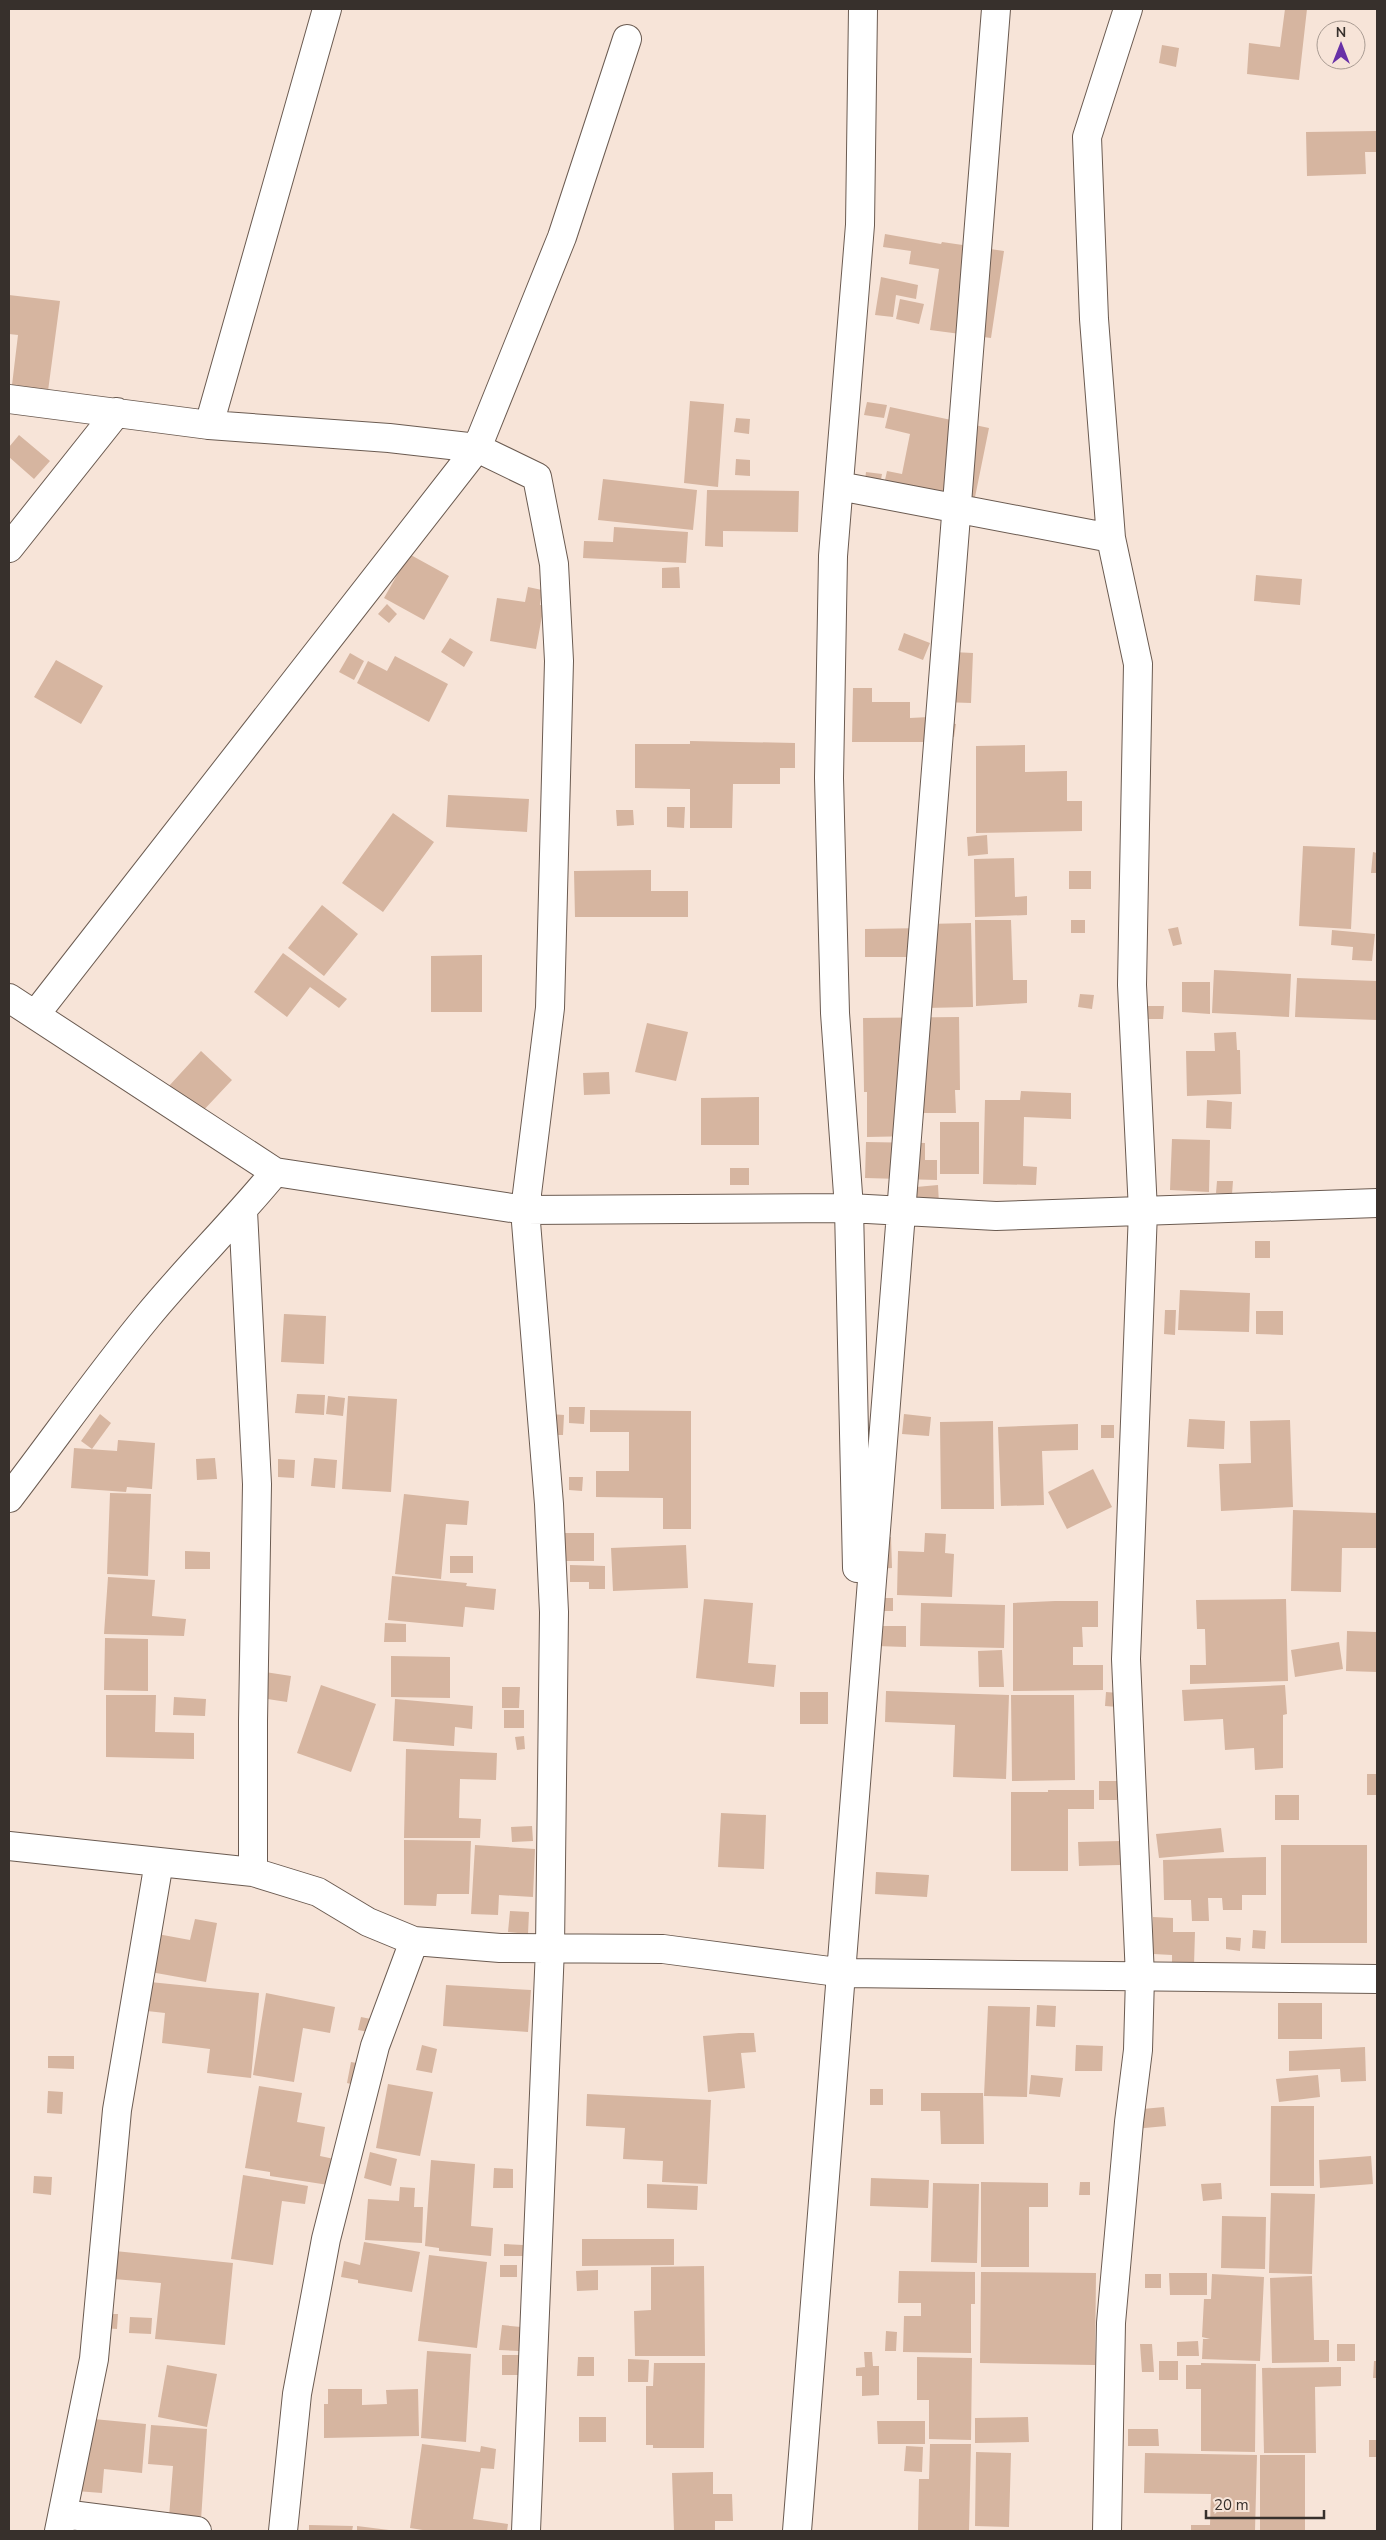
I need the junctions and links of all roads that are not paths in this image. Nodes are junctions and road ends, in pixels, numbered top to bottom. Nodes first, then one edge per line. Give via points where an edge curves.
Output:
1 (327, 9) edge
2 (863, 9) edge
3 (996, 9) edge
4 (1128, 9) edge
5 (627, 39) dead end
6 (9, 399) edge
7 (117, 412) junction
8 (209, 425) junction
9 (477, 448) junction
10 (839, 486) junction
11 (1111, 538) junction
12 (9, 548) edge
13 (9, 998) edge
14 (35, 1015) junction
15 (275, 1172) junction
16 (1377, 1203) edge
17 (849, 1208) junction
18 (525, 1210) junction
19 (244, 1211) junction
20 (1144, 1211) junction
21 (9, 1498) edge
22 (9, 1846) edge
23 (159, 1862) junction
24 (253, 1872) junction
25 (414, 1941) junction
26 (550, 1948) junction
27 (845, 1973) junction
28 (1140, 1977) junction
29 (1377, 1978) edge
30 (61, 2523) edge
31 (197, 2531) edge
32 (283, 2531) edge
33 (526, 2531) edge
34 (797, 2531) edge
35 (816, 2531) edge
36 (1107, 2531) edge

1 - 8 street
2 - 10 street via 860,225
3 - 34 street
4 - 11 street via 1087,137 1094,320
5 - 9 street via 562,237
6 - 7 street
7 - 8 street
7 - 12 street
8 - 9 street
9 - 14 street
9 - 18 street via 537,477 554,564 560,661 550,1008
10 - 11 street
10 - 17 street via 833,556 830,788 835,1013
11 - 20 street via 1138,664 1132,985
13 - 14 street
14 - 15 street
15 - 18 street
15 - 19 street
16 - 20 street
17 - 18 street
17 - 20 street via 996,1216
17 - 27 street via 858,1588
18 - 26 street via 549,1504 554,1612
19 - 21 street via 212,1242 146,1318
19 - 24 street via 257,1484
20 - 28 street via 1126,1659
22 - 23 street
23 - 24 street
23 - 30 street via 117,2110 94,2359
24 - 25 street via 318,1892 368,1922
25 - 26 street via 500,1948
25 - 32 street via 375,2046 326,2238 297,2394
26 - 27 street via 663,1949
26 - 33 street
27 - 28 street
27 - 35 street via 824,2327
28 - 29 street
28 - 36 street via 1138,2050 1111,2323
30 - 31 street

